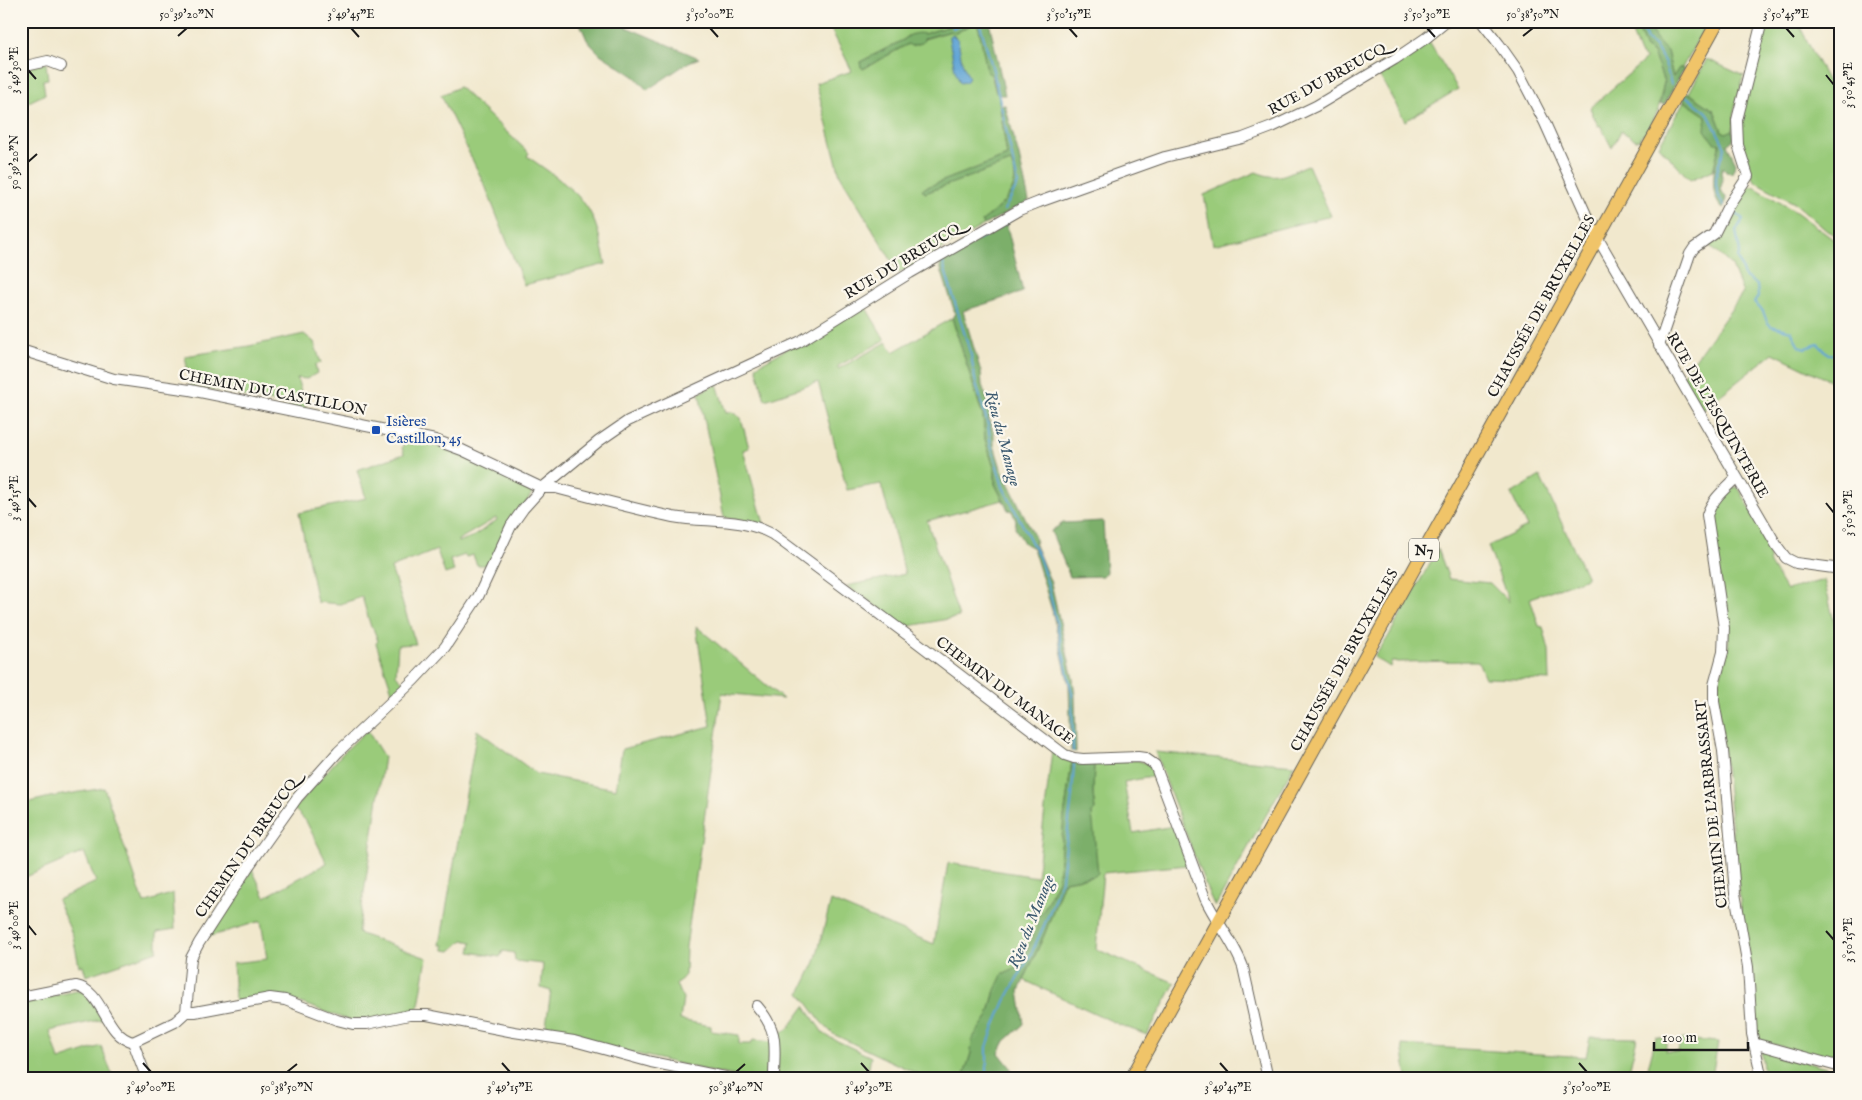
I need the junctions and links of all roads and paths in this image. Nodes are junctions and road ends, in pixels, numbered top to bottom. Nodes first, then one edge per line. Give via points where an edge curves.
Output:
1 (1447, 21) edge
2 (1481, 21) edge
3 (1718, 21) edge
4 (1762, 21) edge
5 (61, 66) dead end
6 (21, 67) edge
7 (1598, 237) junction
8 (1660, 345) junction
9 (21, 350) edge
10 (1736, 478) junction
11 (542, 488) junction
12 (1841, 569) edge
13 (456, 634) joint
14 (1218, 923) junction
15 (21, 997) edge
16 (757, 1006) dead end
17 (186, 1012) junction
18 (133, 1042) junction
19 (1753, 1043) junction
20 (1841, 1067) edge
21 (147, 1079) edge
22 (735, 1079) edge
23 (774, 1079) edge
24 (1131, 1079) edge
25 (1268, 1079) edge
26 (1762, 1079) edge

1 - 11 street, RUE DU BREUCQ via 1395,59 1316,106 1272,127 1243,138 1165,157 1019,210 799,342 628,420
2 - 7 street via 1531,96
3 - 7 main road, CHAUSSÉE DE BRUXELLES / N7
4 - 8 street via 1737,120 1738,145 1748,176 1714,234 1690,254
5 - 6 street via 48,61
7 - 8 street, RUE DE L'ESQUINTERIE
7 - 14 main road, CHAUSSÉE DE BRUXELLES / N7
8 - 10 street, RUE DE L'ESQUINTERIE
9 - 11 street, CHEMIN DU CASTILLON via 114,379 190,390 435,440
10 - 12 street, RUE DE L'ESQUINTERIE via 1786,558 1796,563
10 - 19 street, CHEMIN DE L'ARBRASSART via 1710,507 1707,524 1724,628 1714,702 1723,751 1735,893 1748,968
11 - 13 street, RUE DU BREUCQ via 512,526
11 - 14 street, CHEMIN DU MANAGE via 556,488 675,517 741,523 763,530 1065,755 1083,759 1138,757 1150,761 1157,770 1194,872
13 - 17 street, CHEMIN DU BREUCQ via 432,663 315,776 279,821 191,958
14 - 24 main road, CHAUSSÉE DE BRUXELLES / N7
14 - 25 street, CHEMIN DU MANAGE via 1236,950 1246,976
15 - 18 street via 76,986 83,988 91,994 116,1031
16 - 23 street via 768,1019 774,1035
17 - 18 street via 175,1022
17 - 22 street via 270,998 285,1000 353,1024 427,1015 574,1041 651,1062
18 - 21 street
19 - 20 street
19 - 26 street, CHEMIN DE L'ARBRASSART

